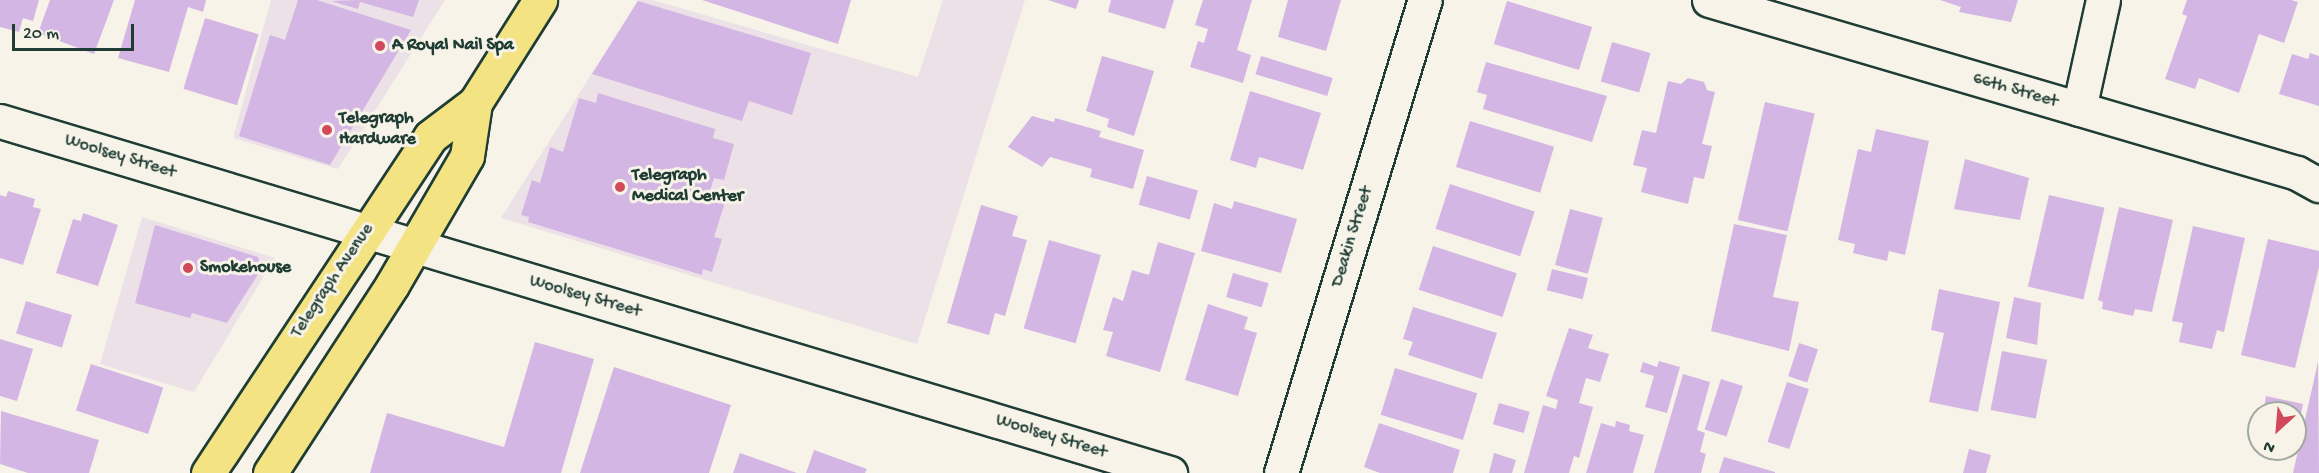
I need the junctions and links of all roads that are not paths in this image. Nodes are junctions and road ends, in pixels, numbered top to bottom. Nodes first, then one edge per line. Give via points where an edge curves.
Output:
1 (540, 0) edge
2 (1425, 0) edge
3 (1709, 0) edge
4 (2103, 0) edge
5 (475, 103) junction
6 (2079, 110) junction
7 (0, 121) edge
8 (2319, 185) edge
9 (366, 232) junction
10 (414, 246) junction
11 (208, 473) edge
12 (270, 473) edge
13 (1170, 473) edge
14 (1281, 473) edge

1 - 5 main road, Telegraph Avenue
2 - 14 street, Deakin Street
3 - 6 street, 66th Street
4 - 6 street
5 - 9 main road, Telegraph Avenue via 430,137
5 - 10 main road, Telegraph Avenue via 467,156
6 - 8 street, 66th Street via 2297,173
7 - 9 street, Woolsey Street
9 - 10 street, Woolsey Street
9 - 11 main road, Telegraph Avenue
10 - 12 main road, Telegraph Avenue
10 - 13 street, Woolsey Street

